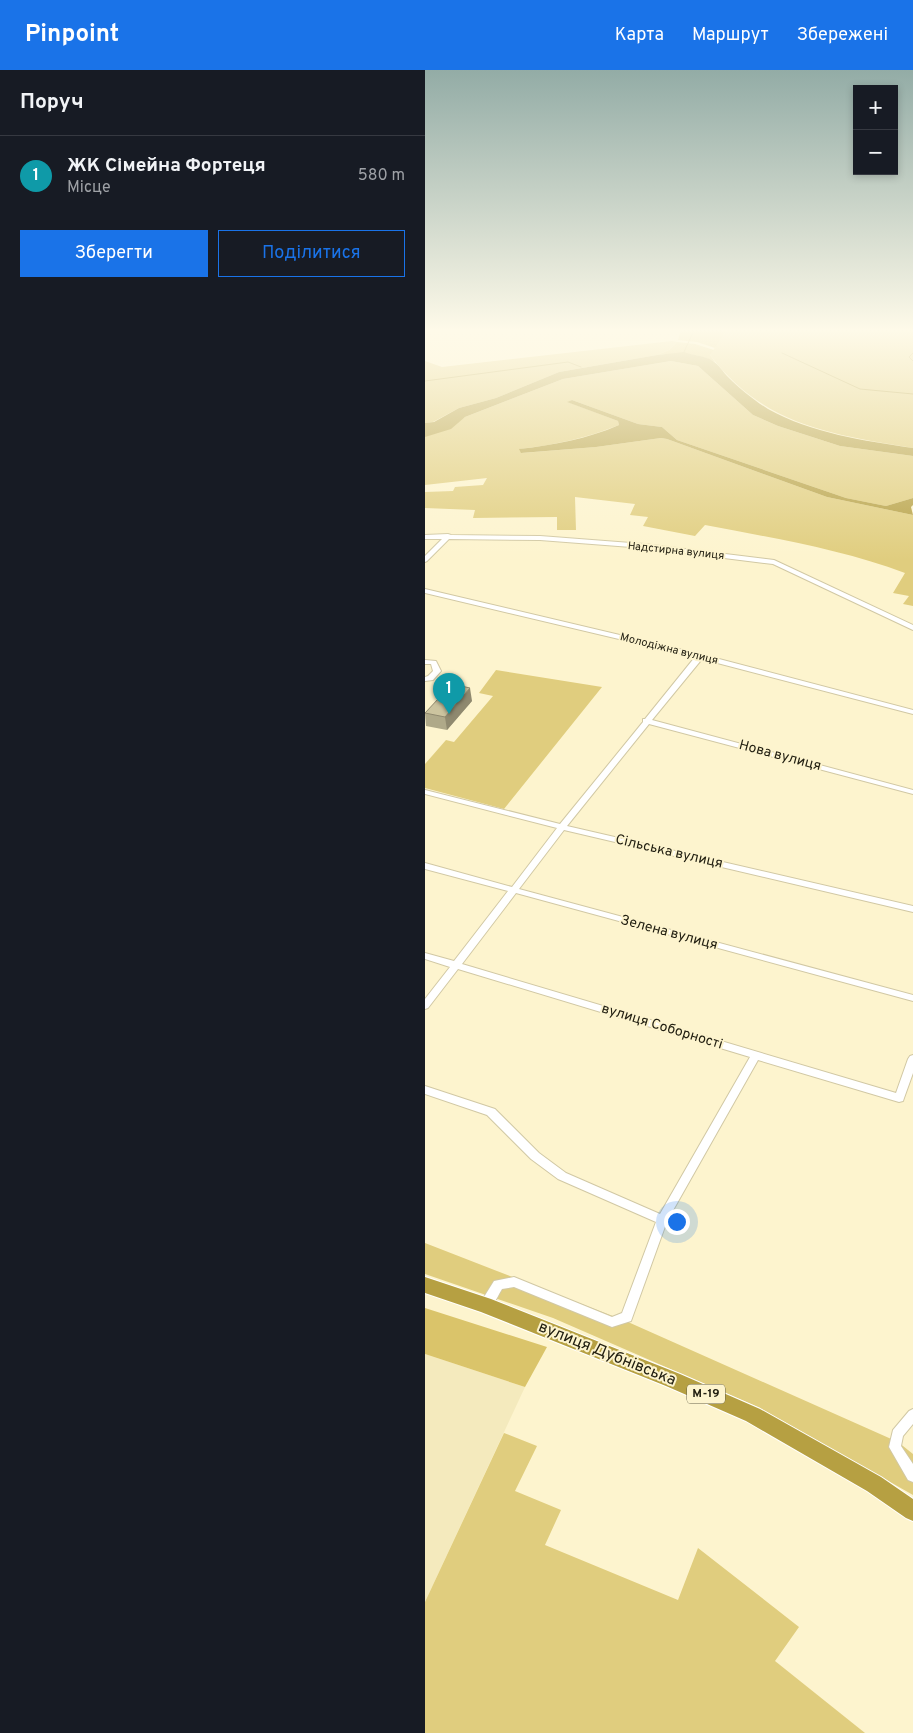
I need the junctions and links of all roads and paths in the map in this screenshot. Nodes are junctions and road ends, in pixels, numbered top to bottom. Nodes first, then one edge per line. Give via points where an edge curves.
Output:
1 (449, 536) junction
2 (425, 537) edge
3 (425, 560) edge
4 (425, 591) edge
5 (913, 628) edge
6 (699, 656) junction
7 (425, 662) edge
8 (425, 679) edge
9 (913, 712) edge
10 (646, 721) junction
11 (425, 792) edge
12 (913, 792) edge
13 (562, 826) junction
14 (425, 866) edge
15 (513, 891) junction
16 (913, 909) edge
17 (425, 956) edge
18 (456, 966) junction
19 (913, 998) edge
20 (425, 1006) edge
21 (756, 1055) junction
22 (913, 1059) edge
23 (425, 1090) edge
24 (662, 1220) junction
25 (425, 1285) edge
26 (485, 1304) junction
27 (913, 1415) edge
28 (913, 1476) edge
29 (913, 1511) edge

1 - 2 street, Надстирна вулиця
1 - 3 street
1 - 5 street, Надстирна вулиця via 540,538 774,562
4 - 6 street, Молодіжна вулиця
6 - 9 street, Молодіжна вулиця
6 - 10 street
7 - 8 street via 434,662 437,671
10 - 12 street, Нова вулиця
10 - 13 street
11 - 13 street, Сільська вулиця
13 - 15 street
13 - 16 street, Сільська вулиця
14 - 15 street, Зелена вулиця
15 - 18 street
15 - 19 street, Зелена вулиця
17 - 18 street, вулиця Соборності
18 - 20 street
18 - 21 street, вулиця Соборності
21 - 22 street, вулиця Соборності via 899,1098
21 - 24 street
23 - 24 street via 491,1112 535,1156 562,1176
24 - 26 street via 627,1317 612,1322 514,1282 498,1285
25 - 26 highway, вулиця Дубнівська / М-19
26 - 29 highway, вулиця Дубнівська / М-19 via 753,1414 874,1484
27 - 28 street via 897,1434 895,1447

